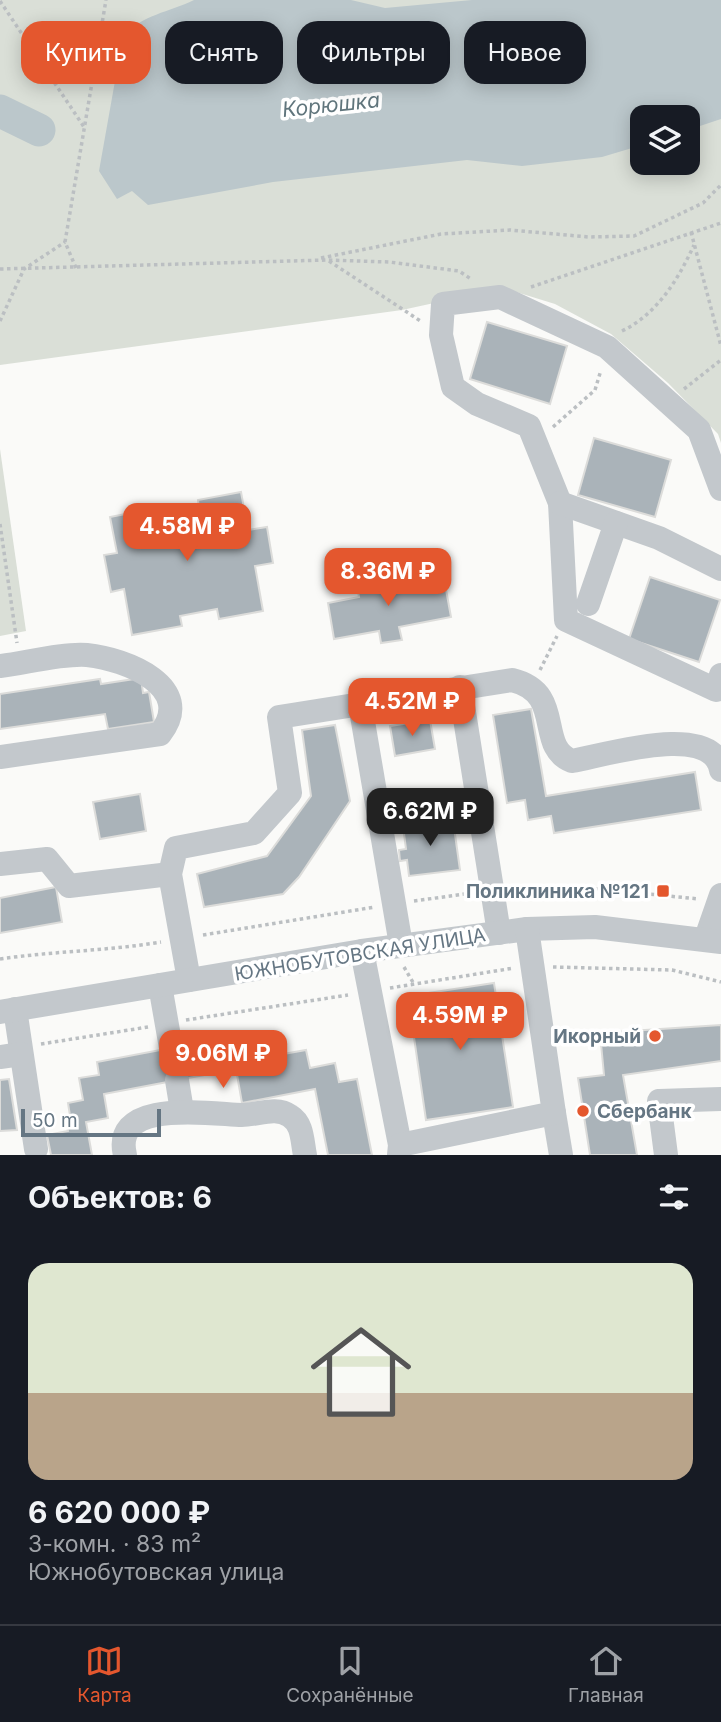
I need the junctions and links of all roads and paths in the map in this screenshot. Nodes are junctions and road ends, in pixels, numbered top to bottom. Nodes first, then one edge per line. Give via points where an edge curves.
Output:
1 (106, 0) edge
2 (0, 1) edge
3 (84, 127) junction
4 (721, 185) edge
5 (721, 223) edge
6 (691, 232) junction
7 (65, 242) junction
8 (694, 245) junction
9 (314, 260) junction
10 (327, 260) junction
11 (76, 268) junction
12 (24, 269) junction
13 (0, 270) edge
14 (500, 297) junction
15 (0, 321) edge
16 (441, 335) junction
17 (607, 346) junction
18 (721, 346) edge
19 (721, 360) edge
20 (670, 403) junction
21 (535, 442) junction
22 (721, 489) edge
23 (560, 503) junction
24 (616, 523) junction
25 (0, 524) edge
26 (721, 569) edge
27 (588, 604) dead end
28 (566, 620) junction
29 (10, 665) edge
30 (721, 675) edge
31 (460, 687) junction
32 (531, 687) junction
33 (360, 704) junction
34 (0, 757) edge
35 (721, 763) edge
36 (0, 864) edge
37 (170, 874) junction
38 (492, 892) junction
39 (720, 898) edge
40 (394, 904) junction
41 (527, 929) junction
42 (499, 933) junction
43 (181, 938) junction
44 (714, 940) edge
45 (401, 945) junction
46 (362, 951) junction
47 (0, 959) edge
48 (189, 980) junction
49 (160, 985) junction
50 (7, 1010) edge
51 (171, 1048) dead end
52 (11, 1055) edge
53 (177, 1080) dead end
54 (721, 1099) edge
55 (182, 1111) junction
56 (555, 1113) junction
57 (36, 1149) dead end
58 (399, 1150) edge
59 (125, 1155) edge
60 (304, 1155) edge
61 (561, 1155) edge
62 (666, 1155) edge

1 - 3 path
2 - 3 path
3 - 7 path
4 - 9 path via 703,203 634,236 510,230 441,234
5 - 6 path
6 - 8 path
6 - 14 path
7 - 11 path
7 - 12 path
8 - 17 path via 662,298 642,321 620,331
8 - 18 path
9 - 10 path
9 - 11 path
10 - 14 path via 459,271
10 - 16 path
11 - 12 path
12 - 13 path
12 - 15 path
14 - 16 street via 443,304
14 - 17 street
16 - 21 street via 453,387 477,404 529,426
17 - 20 street
17 - 21 path via 595,390
19 - 20 path
20 - 22 street via 699,430
21 - 23 street
23 - 24 street
23 - 28 street
24 - 26 street via 659,538
24 - 27 street
25 - 29 path
28 - 30 street via 716,690
28 - 32 path
29 - 34 street via 86,655 126,666 159,681 170,696 170,722 160,734
31 - 32 street via 512,680
31 - 33 street
31 - 38 street
32 - 35 street via 542,698 554,744 572,761 680,742 699,745
33 - 37 street via 279,717 290,793 254,833 176,848
33 - 40 street
36 - 37 street via 47,859 69,886
37 - 43 street
38 - 39 path via 587,888
38 - 40 path
38 - 42 street
39 - 44 street
40 - 43 path
40 - 45 street
41 - 42 street, ЮЖНОБУТОВСКАЯ УЛИЦА
41 - 44 street, ЮЖНОБУТОВСКАЯ УЛИЦА via 595,926
41 - 56 street
42 - 45 street, ЮЖНОБУТОВСКАЯ УЛИЦА
43 - 47 path via 116,950 51,951
43 - 48 street
45 - 46 street, ЮЖНОБУТОВСКАЯ УЛИЦА
46 - 48 street, ЮЖНОБУТОВСКАЯ УЛИЦА
46 - 58 street
48 - 49 street, ЮЖНОБУТОВСКАЯ УЛИЦА
49 - 50 street, ЮЖНОБУТОВСКАЯ УЛИЦА
49 - 51 street
50 - 52 street
52 - 57 street
53 - 55 street
54 - 62 street via 659,1101
55 - 59 street via 138,1120 125,1131
55 - 60 street via 289,1114 299,1124
56 - 58 street
56 - 61 street

